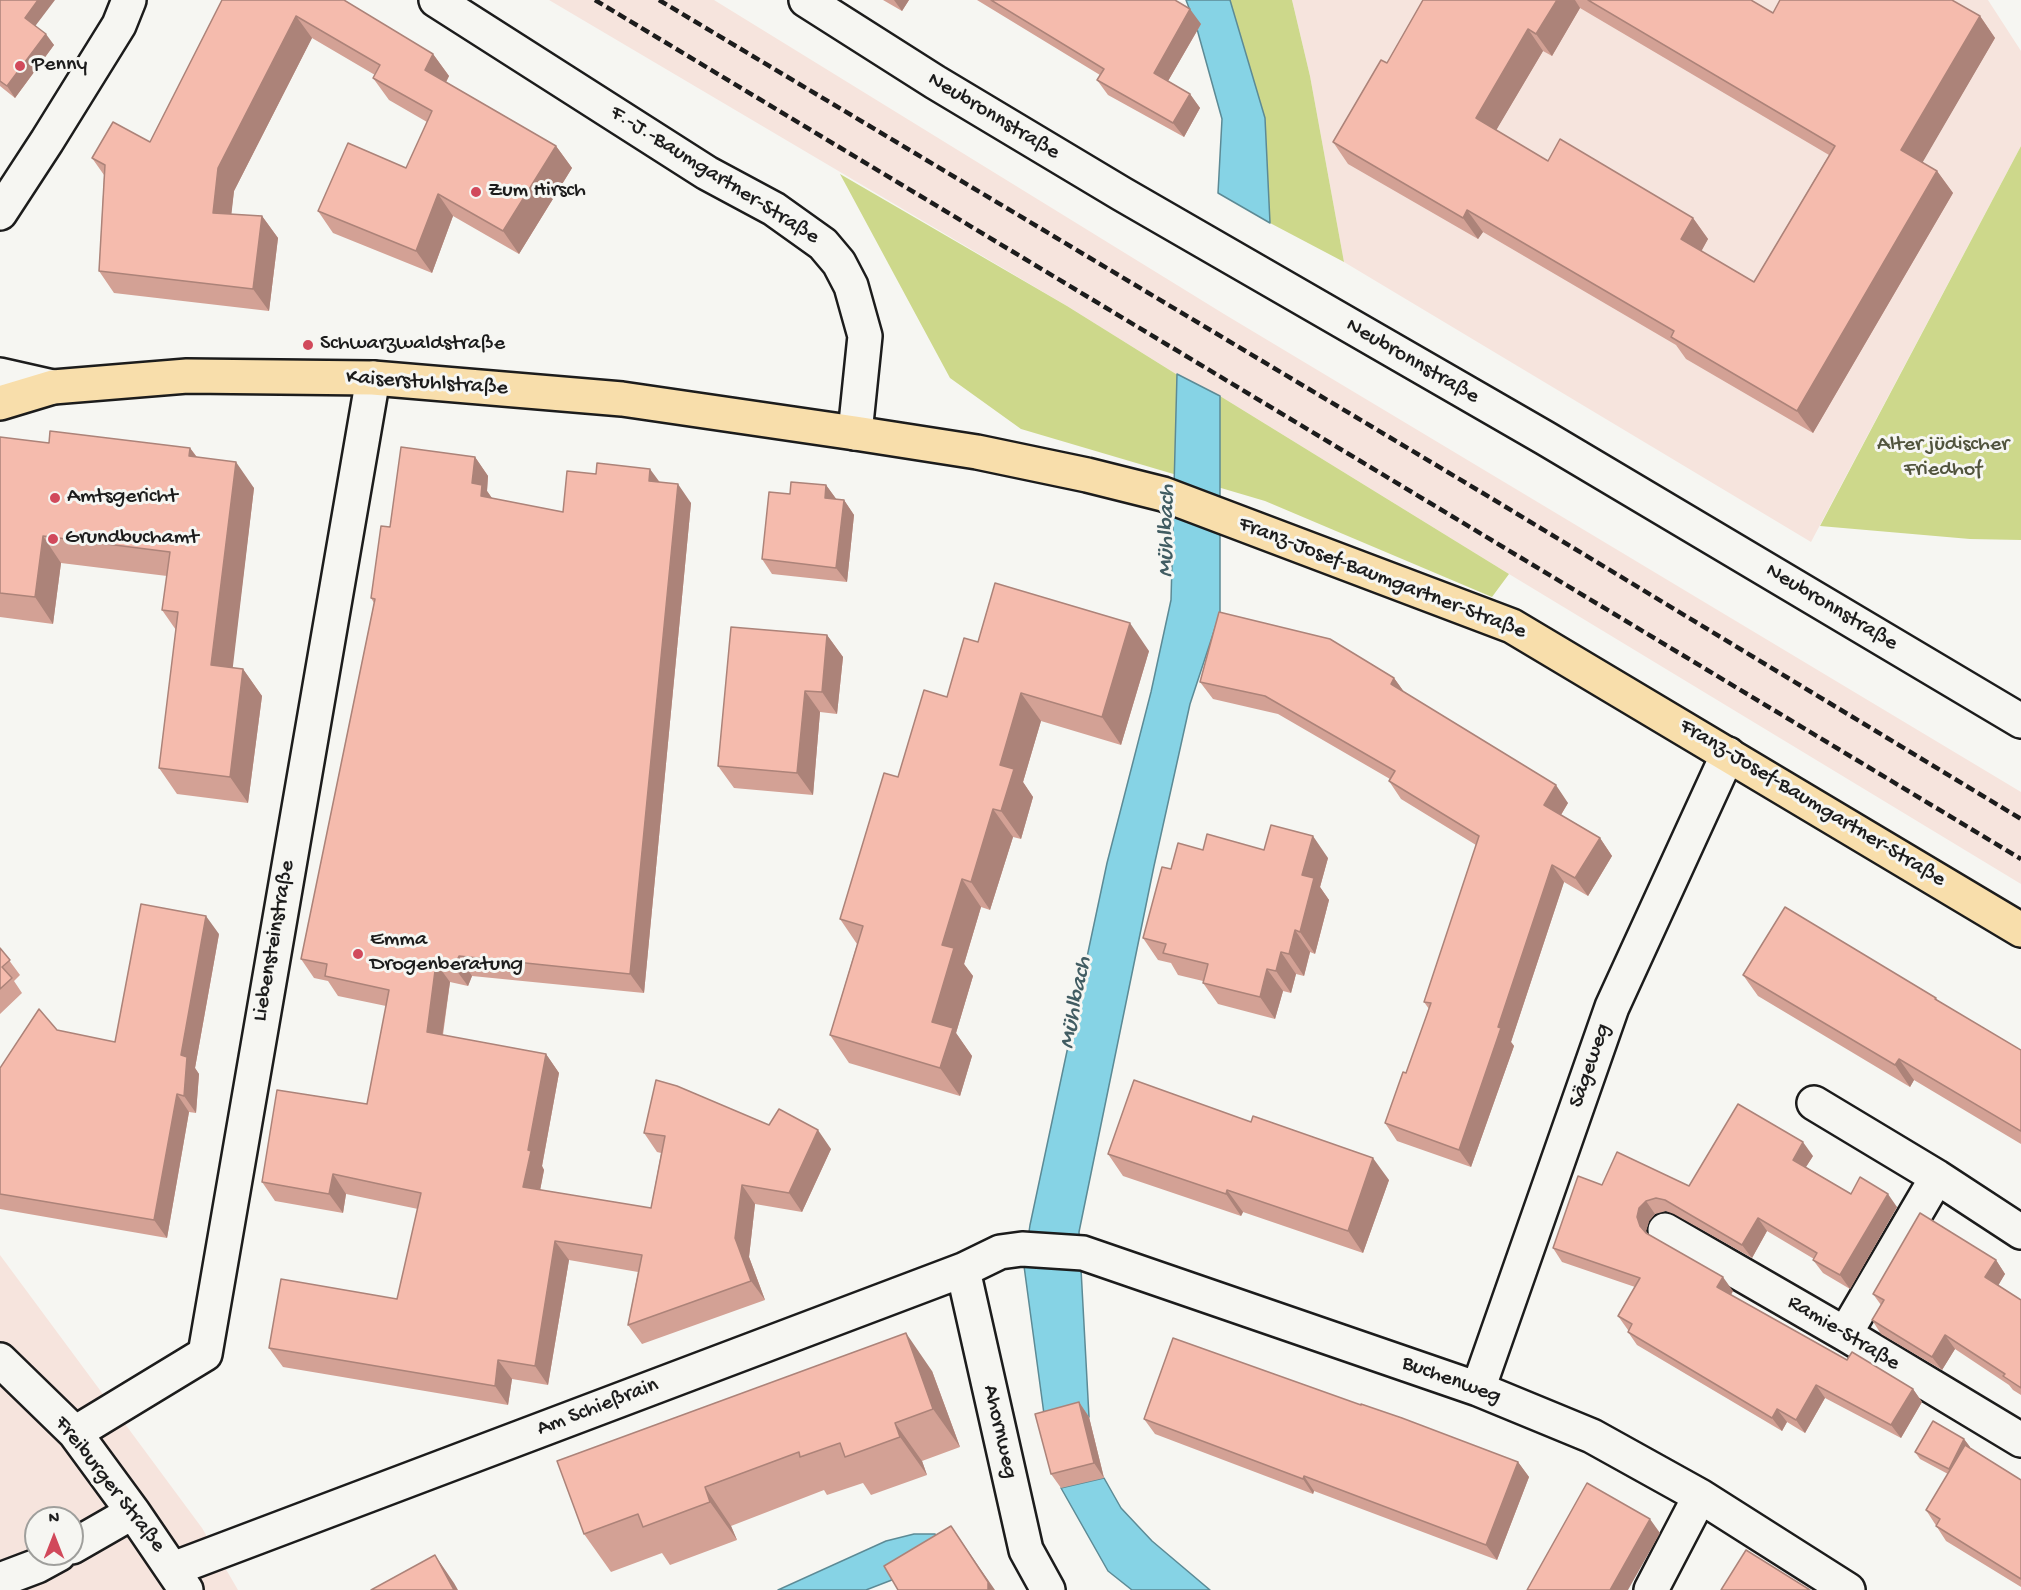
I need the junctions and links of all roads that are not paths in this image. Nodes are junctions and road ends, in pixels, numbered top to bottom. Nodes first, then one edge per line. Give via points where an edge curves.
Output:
1 (129, 0) edge
2 (436, 0) edge
3 (806, 0) edge
4 (0, 213) edge
5 (0, 375) edge
6 (373, 378) junction
7 (53, 387) junction
8 (0, 403) edge
9 (855, 433) junction
10 (2021, 721) edge
11 (1728, 754) junction
12 (2021, 930) edge
13 (1814, 1103) dead end
14 (1937, 1177) junction
15 (1665, 1230) dead end
16 (2021, 1232) edge
17 (1022, 1249) joint
18 (963, 1270) junction
19 (1845, 1334) junction
20 (0, 1360) edge
21 (1478, 1389) junction
22 (75, 1433) junction
23 (2021, 1440) edge
24 (1700, 1496) junction
25 (133, 1512) junction
26 (84, 1539) edge
27 (37, 1566) edge
28 (0, 1580) edge
29 (180, 1580) edge
30 (1048, 1590) edge
31 (1651, 1590) edge
32 (1848, 1590) edge

1 - 4 street via 119,25
2 - 9 street, F.-J.-Baumgartner-Straße via 707,173 774,209 823,244 851,286 865,336
3 - 10 street, Neubronnstraße via 1122,194 1545,438
5 - 7 street
6 - 7 main road, Kaiserstuhlstraße via 187,376
6 - 9 main road, Kaiserstuhlstraße via 622,399
6 - 22 street, Liebensteinstraße via 205,1354
7 - 8 main road, Kaiserstuhlstraße
9 - 11 main road, Franz-Josef-Baumgartner-Straße via 978,452 1088,475 1227,518 1512,626
11 - 12 main road, Franz-Josef-Baumgartner-Straße
11 - 21 street, Sägeweg via 1612,1007
13 - 14 street
14 - 16 street
14 - 19 street
15 - 19 street, Ramie-Straße
17 - 18 street, Am Schießrain via 1000,1252
17 - 21 street, Buchenweg via 1083,1253
18 - 29 street, Am Schießrain
18 - 30 street, Ahornweg via 1026,1550
19 - 23 street, Ramie-Straße
20 - 22 street, Freiburger Straße
21 - 24 street, Buchenweg via 1592,1436
22 - 25 street, Freiburger Straße
24 - 31 street
24 - 32 street, Buchenweg
25 - 26 street
25 - 29 street, Freiburger Straße
27 - 28 street

